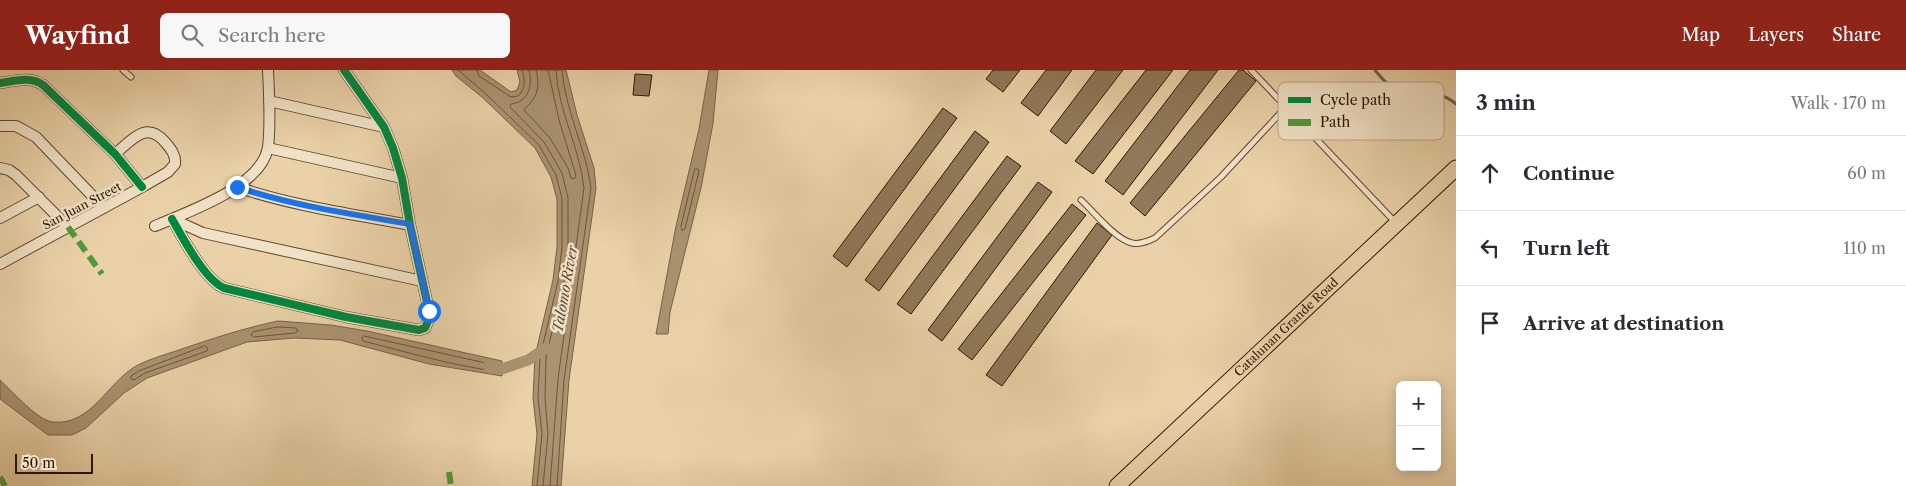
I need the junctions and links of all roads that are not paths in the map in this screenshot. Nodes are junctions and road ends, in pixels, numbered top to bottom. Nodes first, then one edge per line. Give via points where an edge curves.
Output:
1 (123, 70) edge
2 (268, 70) edge
3 (344, 70) edge
4 (1251, 70) edge
5 (131, 77) dead end
6 (0, 83) edge
7 (1278, 99) edge
8 (269, 101) junction
9 (1278, 116) edge
10 (0, 126) edge
11 (384, 127) junction
12 (1317, 140) edge
13 (268, 148) junction
14 (115, 154) junction
15 (0, 168) edge
16 (1456, 168) edge
17 (402, 178) junction
18 (237, 187) junction
19 (142, 188) junction
20 (39, 197) junction
21 (1081, 200) dead end
22 (104, 208) junction
23 (0, 218) edge
24 (172, 219) junction
25 (410, 224) junction
26 (1397, 224) junction
27 (155, 226) dead end
28 (68, 227) junction
29 (0, 264) edge
30 (422, 281) junction
31 (1117, 486) edge

1 - 5 lane
2 - 8 street
3 - 11 street
4 - 7 lane
6 - 14 street via 37,80
8 - 11 street
8 - 13 street
9 - 21 lane via 1221,177 1155,238 1134,244 1121,238
10 - 22 street via 16,126 36,137
11 - 17 street
12 - 26 lane
13 - 17 street
13 - 18 street via 258,165
14 - 19 street
14 - 19 street, San Juan Street via 147,131 160,137 174,153 175,164 168,172
15 - 20 street via 16,175
16 - 26 main road, Catalunan Grande Road
17 - 25 street
18 - 24 street
18 - 25 street via 322,209
19 - 22 street, San Juan Street
20 - 23 street
20 - 28 street
22 - 28 street, San Juan Street
24 - 27 street
24 - 30 street via 203,233
24 - 30 street via 192,253 215,282 224,288 346,317 418,330 425,328 430,319
25 - 30 street
26 - 31 main road, Catalunan Grande Road
28 - 29 street, San Juan Street

